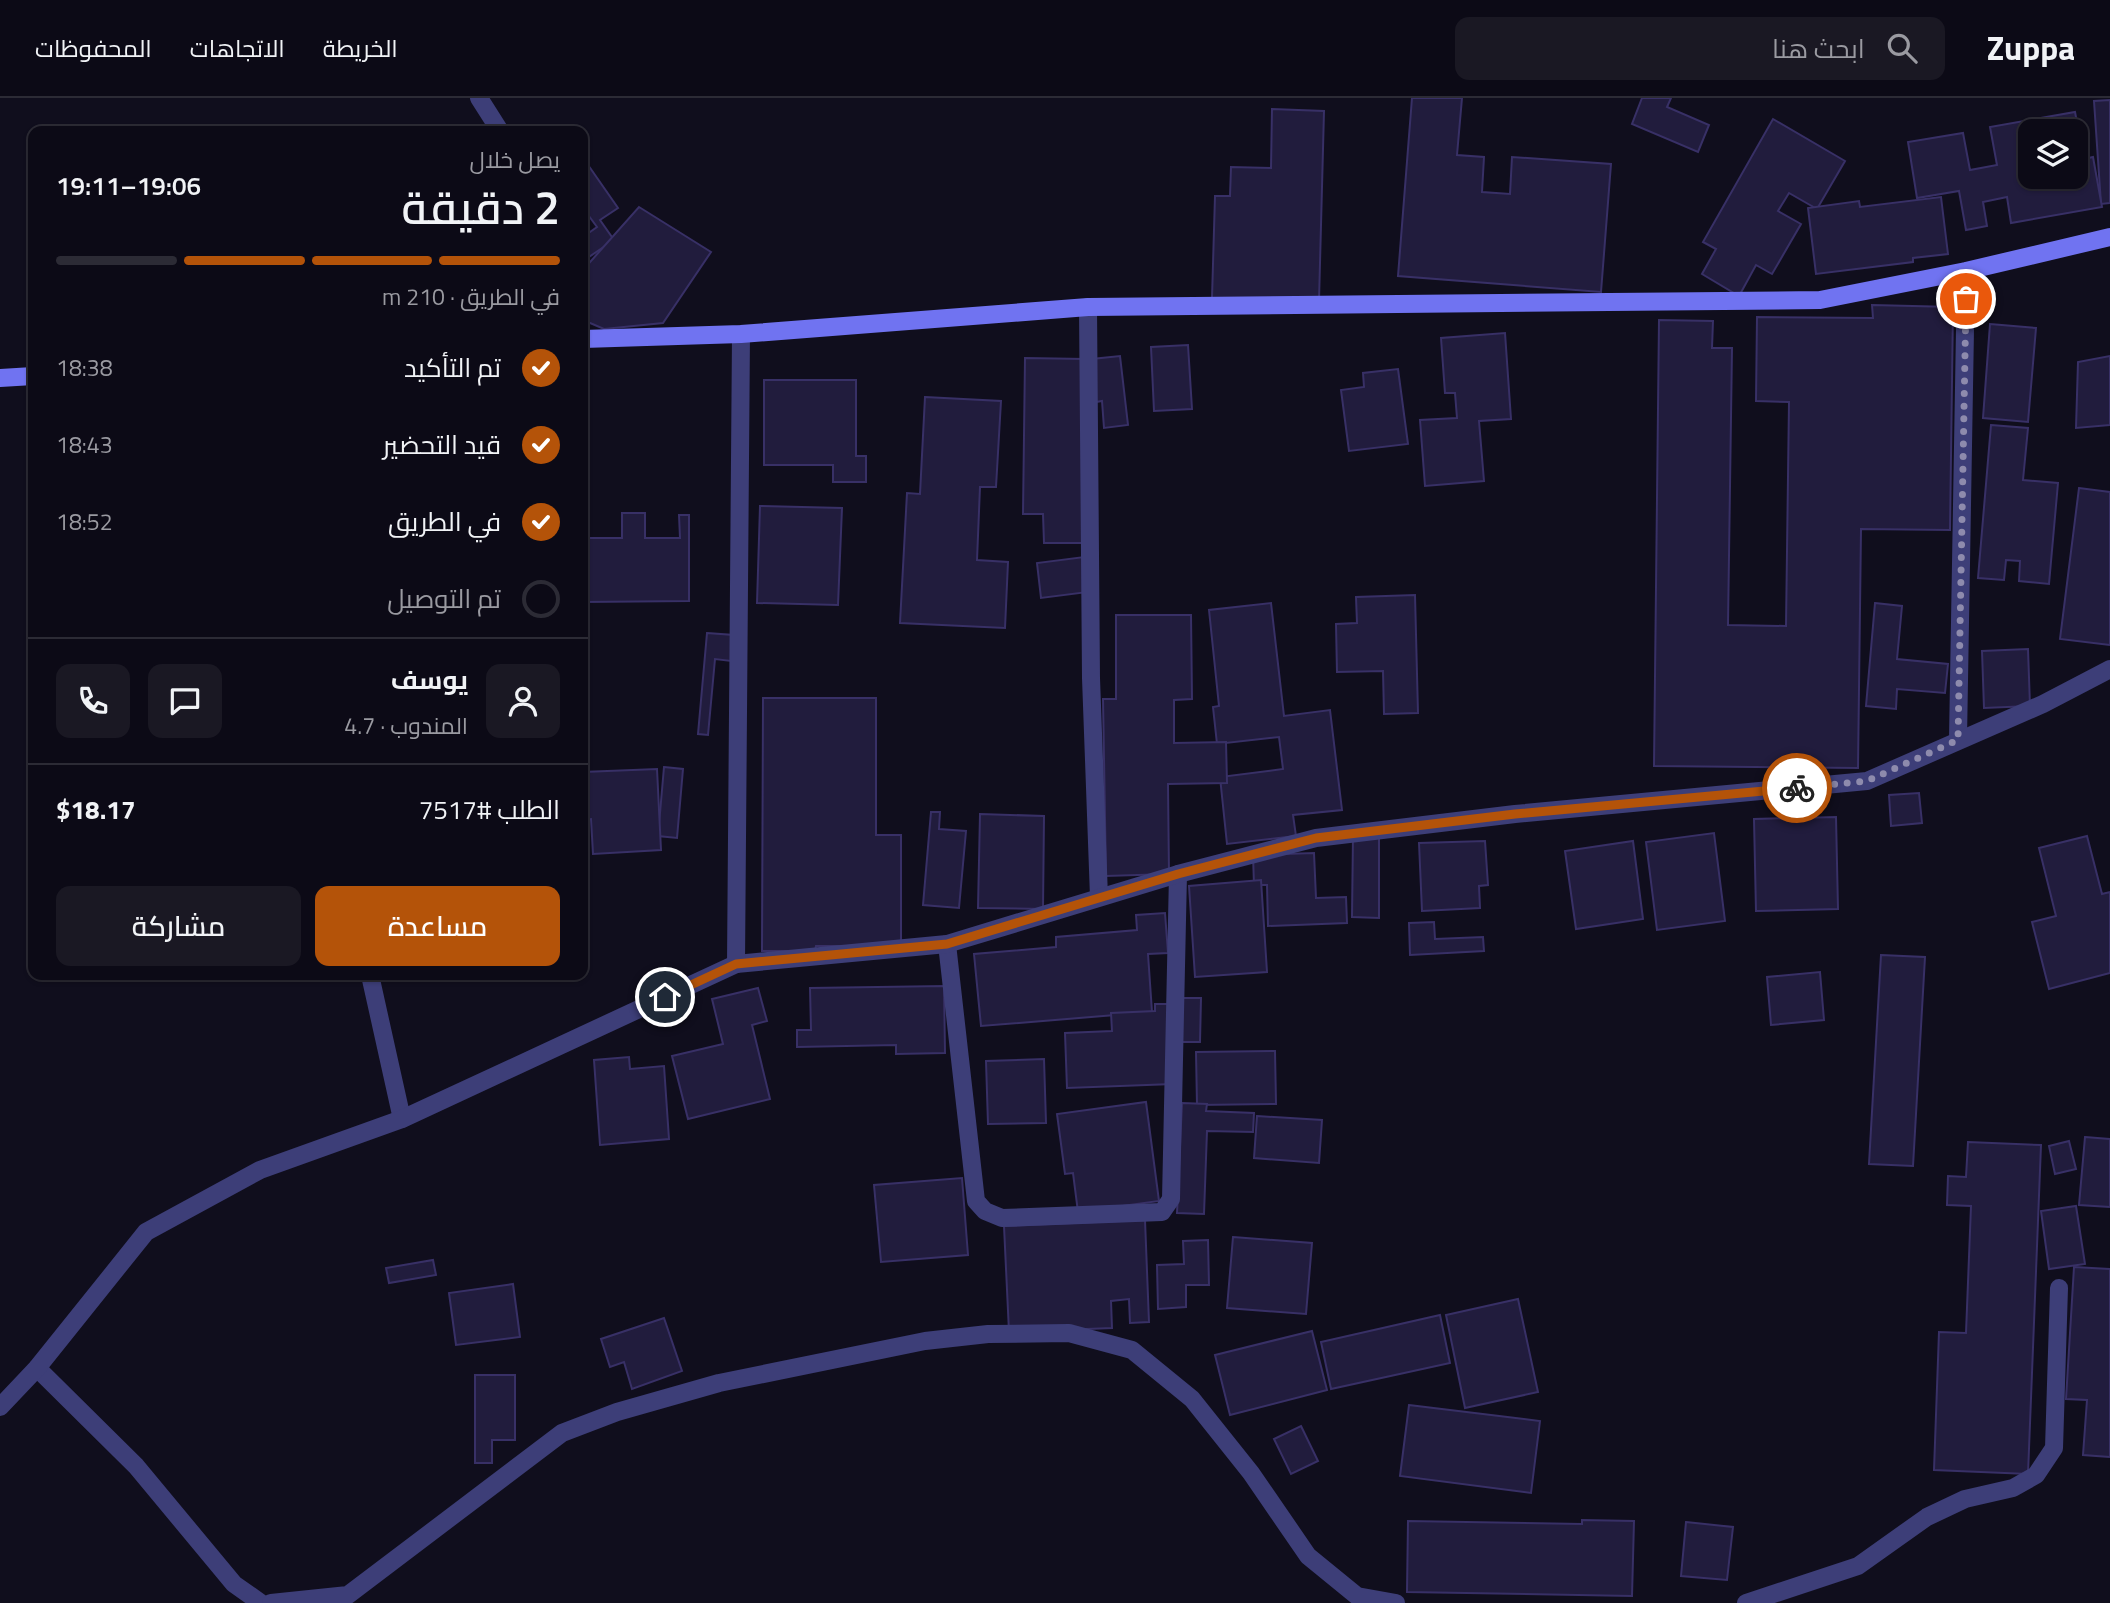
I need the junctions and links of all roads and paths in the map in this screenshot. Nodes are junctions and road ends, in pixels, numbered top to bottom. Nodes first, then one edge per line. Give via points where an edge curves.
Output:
1 (479, 98) edge
2 (497, 126) edge
3 (2110, 237) edge
4 (1966, 271) junction
5 (1088, 307) junction
6 (741, 334) junction
7 (588, 339) edge
8 (28, 376) edge
9 (0, 378) edge
10 (2110, 669) edge
11 (1958, 740) junction
12 (1178, 874) junction
13 (1099, 897) junction
14 (947, 944) junction
15 (736, 964) junction
16 (371, 980) edge
17 (402, 1119) junction
18 (2059, 1288) dead end
19 (37, 1368) junction
20 (0, 1407) edge
21 (261, 1603) edge
22 (271, 1603) edge
23 (1396, 1603) edge
24 (1746, 1603) edge

1 - 2 street
3 - 4 street
4 - 5 street via 1820,300
4 - 11 street
5 - 6 street
5 - 13 street via 1091,678
6 - 7 street
6 - 15 street
8 - 9 street
10 - 11 street
11 - 12 street via 1867,781 1316,838
12 - 13 street
12 - 14 street via 1171,1199 1161,1212 1002,1218 976,1201
13 - 14 street
14 - 15 street
15 - 17 street
16 - 17 street
17 - 19 street via 260,1170 146,1232
18 - 24 street via 2054,1448 2036,1475 2013,1488 1965,1499 1927,1517 1858,1566
19 - 20 street
19 - 21 street via 136,1466 234,1584
22 - 23 street via 348,1595 562,1433 617,1412 719,1382 926,1341 1069,1333 1132,1350 1192,1399 1308,1556 1357,1596

